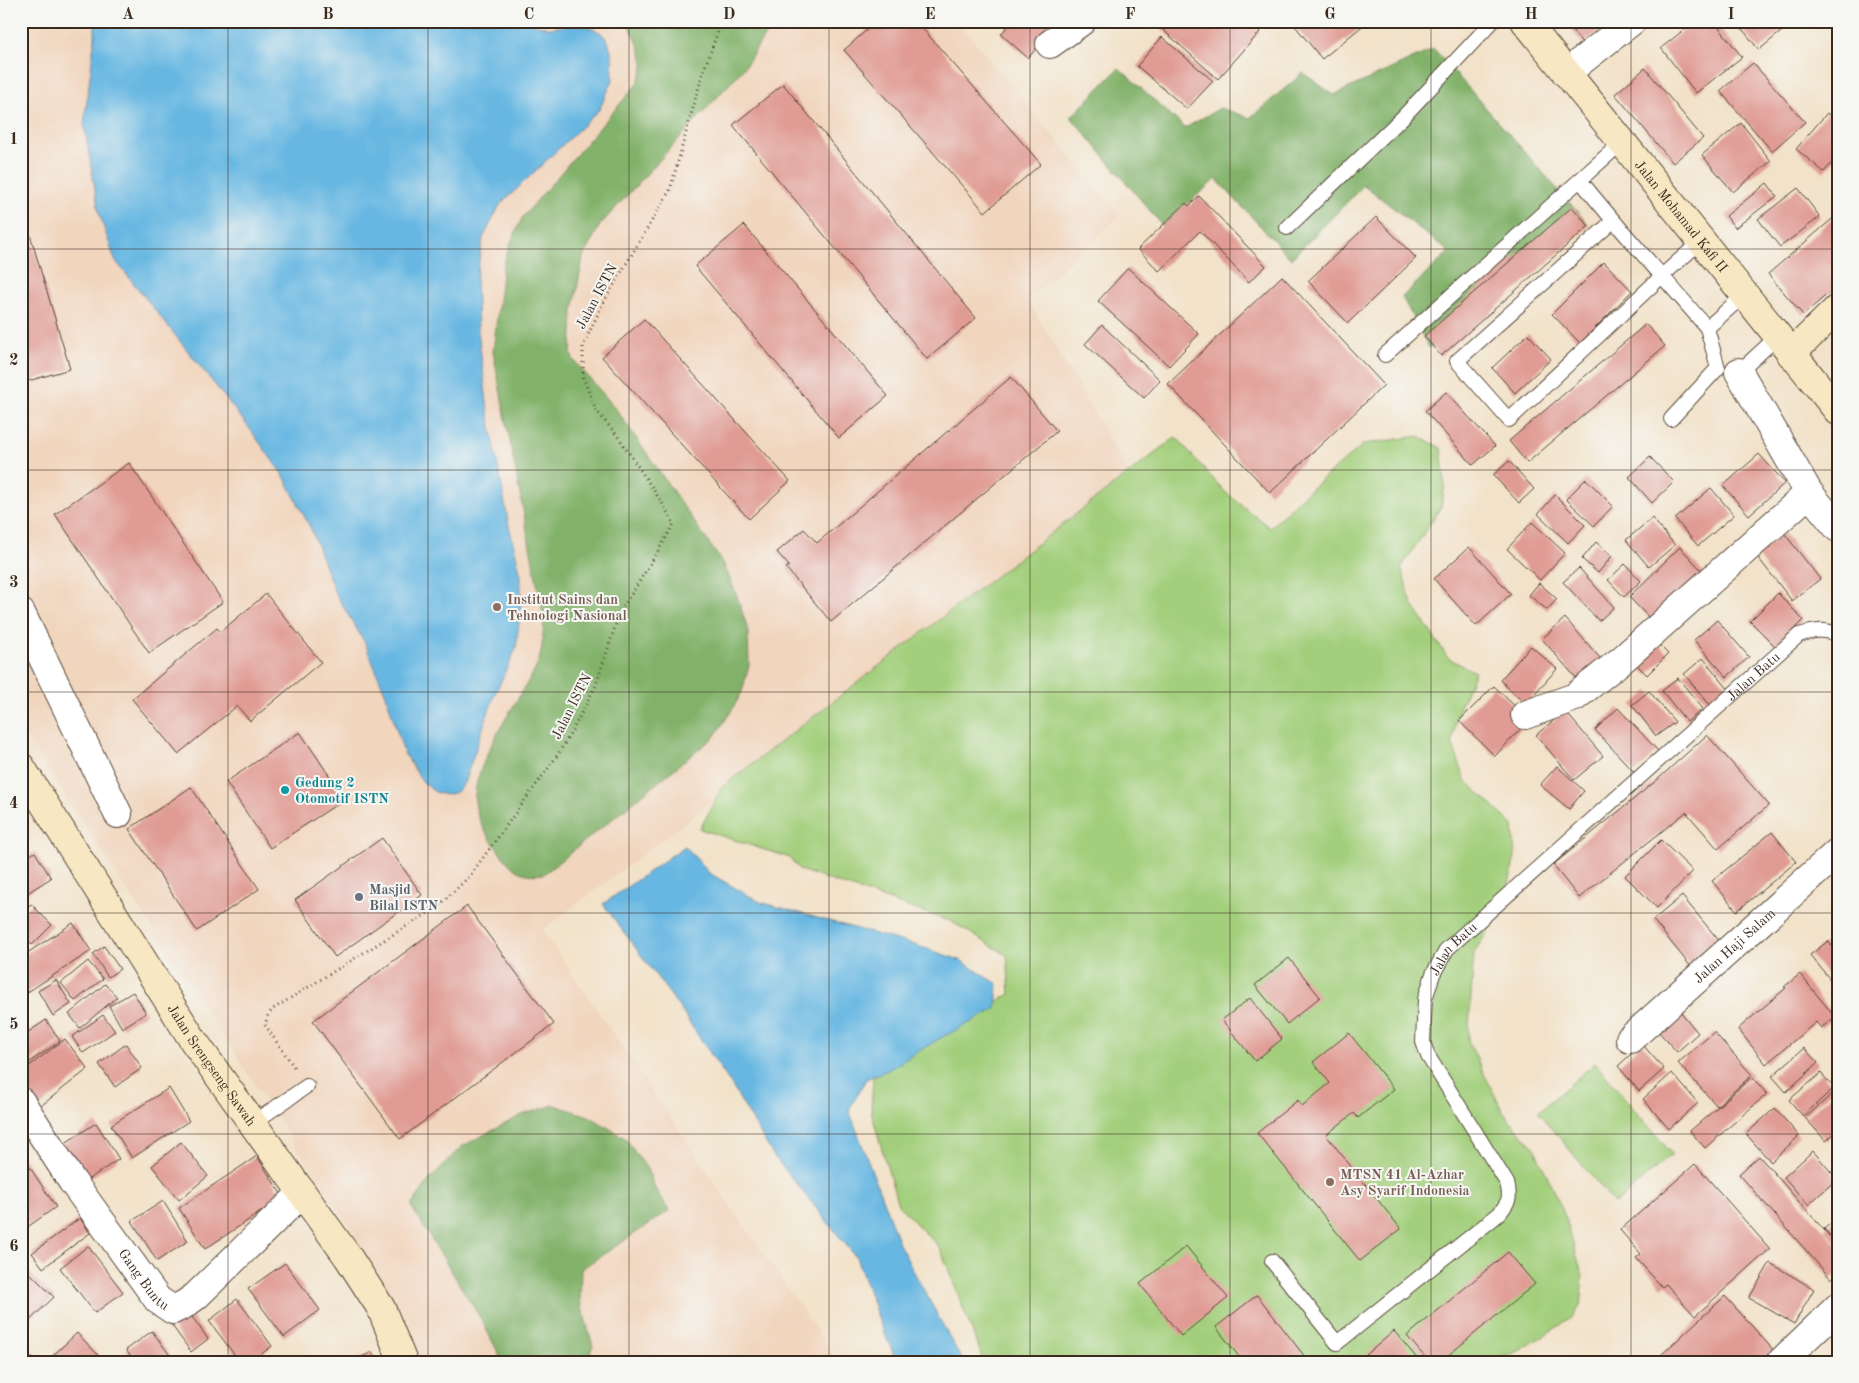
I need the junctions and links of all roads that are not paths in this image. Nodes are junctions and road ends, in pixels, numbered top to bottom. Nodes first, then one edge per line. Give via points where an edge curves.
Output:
1 (1082, 21) edge
2 (1524, 21) edge
3 (1632, 21) edge
4 (1490, 25) edge
5 (1050, 44) dead end
6 (1566, 73) junction
7 (1615, 148) junction
8 (1584, 176) junction
9 (1613, 221) junction
10 (1286, 228) dead end
11 (1696, 246) junction
12 (1667, 271) junction
13 (1740, 298) junction
14 (1838, 308) edge
15 (1710, 324) junction
16 (1779, 345) junction
17 (1385, 355) dead end
18 (1728, 370) junction
19 (1838, 411) edge
20 (1671, 419) dead end
21 (1809, 493) junction
22 (1838, 528) edge
23 (21, 612) edge
24 (1838, 635) edge
25 (1525, 715) dead end
26 (21, 767) edge
27 (118, 814) dead end
28 (1838, 852) edge
29 (1630, 1039) dead end
30 (307, 1086) road end
31 (21, 1102) edge
32 (252, 1123) junction
33 (302, 1193) junction
34 (1272, 1261) dead end
35 (1838, 1307) edge
36 (404, 1362) edge
37 (1781, 1362) edge

1 - 5 street
2 - 6 street, Jalan Mohamad Kafi II
3 - 6 street
4 - 10 lane via 1403,117
6 - 7 street, Jalan Mohamad Kafi II
7 - 8 lane
7 - 11 street, Jalan Mohamad Kafi II
8 - 9 lane
8 - 17 lane
9 - 12 lane
9 - 12 lane via 1457,362 1509,420
11 - 12 lane
11 - 13 street, Jalan Mohamad Kafi II
12 - 15 lane
13 - 15 lane
13 - 16 street, Jalan Mohamad Kafi II
14 - 16 street
15 - 18 lane
16 - 18 lane
16 - 19 street, Jalan Mohamad Kafi II
18 - 20 lane
18 - 21 street
21 - 22 street
21 - 25 street via 1624,658 1575,697
23 - 27 street
24 - 34 lane, Jalan Batu via 1816,630 1799,635 1447,949 1433,974 1426,999 1422,1042 1507,1183 1508,1203 1499,1214 1337,1344
26 - 32 street, Jalan Srengseng Sawah via 193,1040
28 - 29 street, Jalan Haji Salam
30 - 32 lane
31 - 33 street, Gang Buntu via 78,1189 158,1300 172,1310 196,1296
32 - 33 street, Jalan Srengseng Sawah
33 - 36 street, Jalan Srengseng Sawah via 381,1308
35 - 37 street

